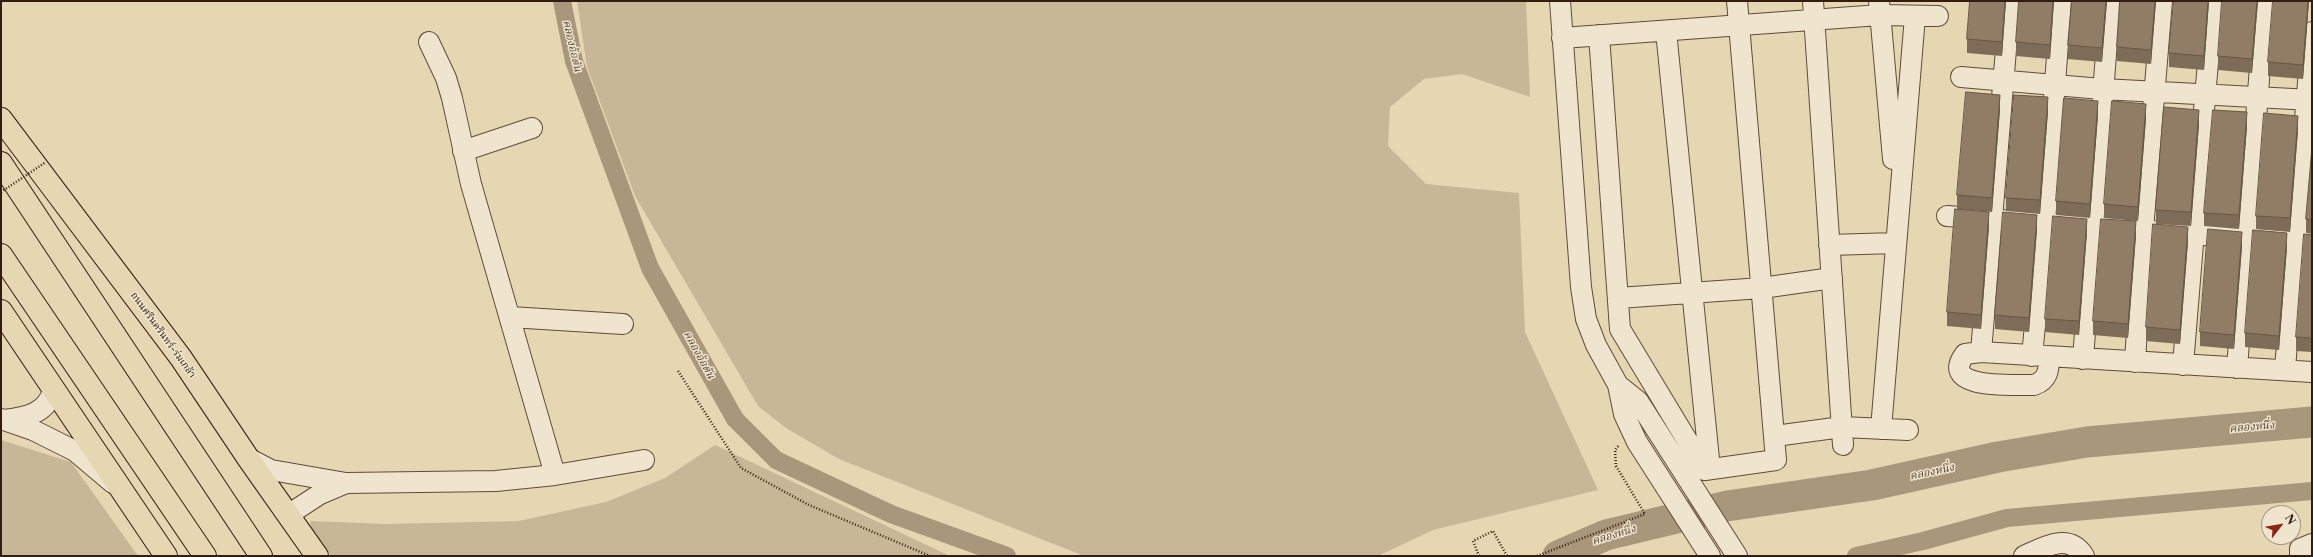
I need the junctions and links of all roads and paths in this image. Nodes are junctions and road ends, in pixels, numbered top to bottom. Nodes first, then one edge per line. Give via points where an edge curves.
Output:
1 (1560, 1) edge
2 (1737, 1) edge
3 (2010, 1) edge
4 (2060, 1) edge
5 (2110, 1) edge
6 (2162, 1) edge
7 (2213, 1) edge
8 (2265, 1) edge
9 (1880, 8) edge
10 (1814, 10) edge
11 (1915, 16) junction
12 (1938, 16) dead end
13 (1740, 25) junction
14 (1666, 30) junction
15 (2312, 32) edge
16 (1600, 35) junction
17 (1562, 38) junction
18 (429, 42) dead end
19 (1961, 77) dead end
20 (2003, 80) junction
21 (2054, 85) junction
22 (2102, 88) junction
23 (2155, 92) junction
24 (2206, 94) junction
25 (2258, 96) junction
26 (2310, 100) edge
27 (1, 119) edge
28 (532, 128) dead end
29 (463, 151) junction
30 (46, 162) dead end
31 (1, 163) edge
32 (1, 192) edge
33 (1898, 212) junction
34 (1947, 216) dead end
35 (1993, 218) junction
36 (2045, 222) junction
37 (2094, 226) junction
38 (2143, 230) junction
39 (2195, 234) junction
40 (2246, 238) junction
41 (2304, 242) edge
42 (1896, 243) junction
43 (1830, 245) junction
44 (1, 255) edge
45 (1832, 278) junction
46 (1762, 288) junction
47 (1691, 293) junction
48 (1618, 298) junction
49 (1, 311) edge
50 (510, 317) junction
51 (623, 324) dead end
52 (1981, 352) junction
53 (2041, 356) junction
54 (2083, 359) junction
55 (2135, 362) junction
56 (2183, 365) junction
57 (2237, 368) junction
58 (2285, 369) junction
59 (678, 371) dead end
60 (2312, 372) edge
61 (1618, 385) junction
62 (53, 391) junction
63 (2, 419) edge
64 (1881, 429) junction
65 (1908, 430) dead end
66 (1634, 436) junction
67 (1775, 436) junction
68 (1842, 436) junction
69 (248, 458) junction
70 (644, 460) dead end
71 (1710, 469) junction
72 (555, 475) junction
73 (346, 483) junction
74 (118, 487) junction
75 (288, 514) junction
76 (2312, 544) edge
77 (256, 549) edge
78 (166, 556) edge
79 (205, 556) edge
80 (317, 556) edge
81 (930, 556) edge
82 (1479, 556) edge
83 (1507, 556) edge
84 (1537, 556) edge
85 (1710, 556) edge
86 (1737, 556) edge
87 (2024, 556) edge
88 (2084, 556) edge
89 (2300, 556) edge

1 - 17 street
2 - 13 street
3 - 20 street
4 - 21 street
5 - 22 street
6 - 23 street
7 - 24 street
8 - 25 street
9 - 10 street
9 - 11 street
9 - 33 street
10 - 13 street
10 - 43 street
11 - 12 street
11 - 33 street
13 - 14 street
13 - 46 street
14 - 16 street
14 - 47 street
15 - 26 street
16 - 17 street
16 - 48 street
17 - 61 street via 1581,287 1586,319 1596,345
18 - 29 street via 446,78
19 - 20 street
20 - 21 street
20 - 35 street
21 - 22 street
21 - 36 street
22 - 23 street
22 - 37 street
23 - 24 street
23 - 38 street
24 - 25 street
24 - 39 street
25 - 26 street
25 - 40 street
26 - 41 street
27 - 69 main road, ถนนศรีนครินทร์-ร่มเกล้า via 181,358
28 - 29 street
29 - 50 street
30 - 32 path, bridge
31 - 77 main road
33 - 42 street
34 - 35 street
35 - 36 street
35 - 52 street
36 - 37 street
36 - 53 street
37 - 38 street
37 - 54 street
38 - 39 street
38 - 55 street
39 - 40 street
39 - 56 street
40 - 41 street
40 - 57 street
41 - 58 street
42 - 43 street
42 - 64 street
43 - 45 street
44 - 79 main road
45 - 46 street
45 - 68 street
46 - 47 street
46 - 67 street
47 - 48 street
47 - 71 street
48 - 71 street via 1620,329 1705,470
49 - 62 main road
50 - 51 street
50 - 72 street
52 - 53 street
52 - 53 street via 1965,354 1959,364 1966,379 1975,383 2034,385 2049,372
53 - 54 street
54 - 55 street
55 - 56 street
56 - 57 street
57 - 58 street
58 - 60 street
59 - 81 path via 741,468 809,505
61 - 66 street via 1624,414
61 - 86 street via 1638,401
62 - 63 street via 51,399 41,410 29,417
62 - 74 main road
63 - 74 street via 33,430 76,452
64 - 65 street
64 - 68 street
66 - 84 path via 1615,450 1616,466 1645,514
66 - 85 street
67 - 68 street
67 - 71 street via 1776,460
69 - 73 street via 271,470
69 - 75 main road, ถนนศรีนครินทร์-ร่มเกล้า
70 - 72 street
72 - 73 street via 496,481
73 - 75 street via 320,494
74 - 78 main road
75 - 80 main road, ถนนศรีนครินทร์-ร่มเกล้า
76 - 89 street via 2300,549
82 - 83 path via 1474,542 1493,530
87 - 88 street via 2052,544 2064,542 2073,544

